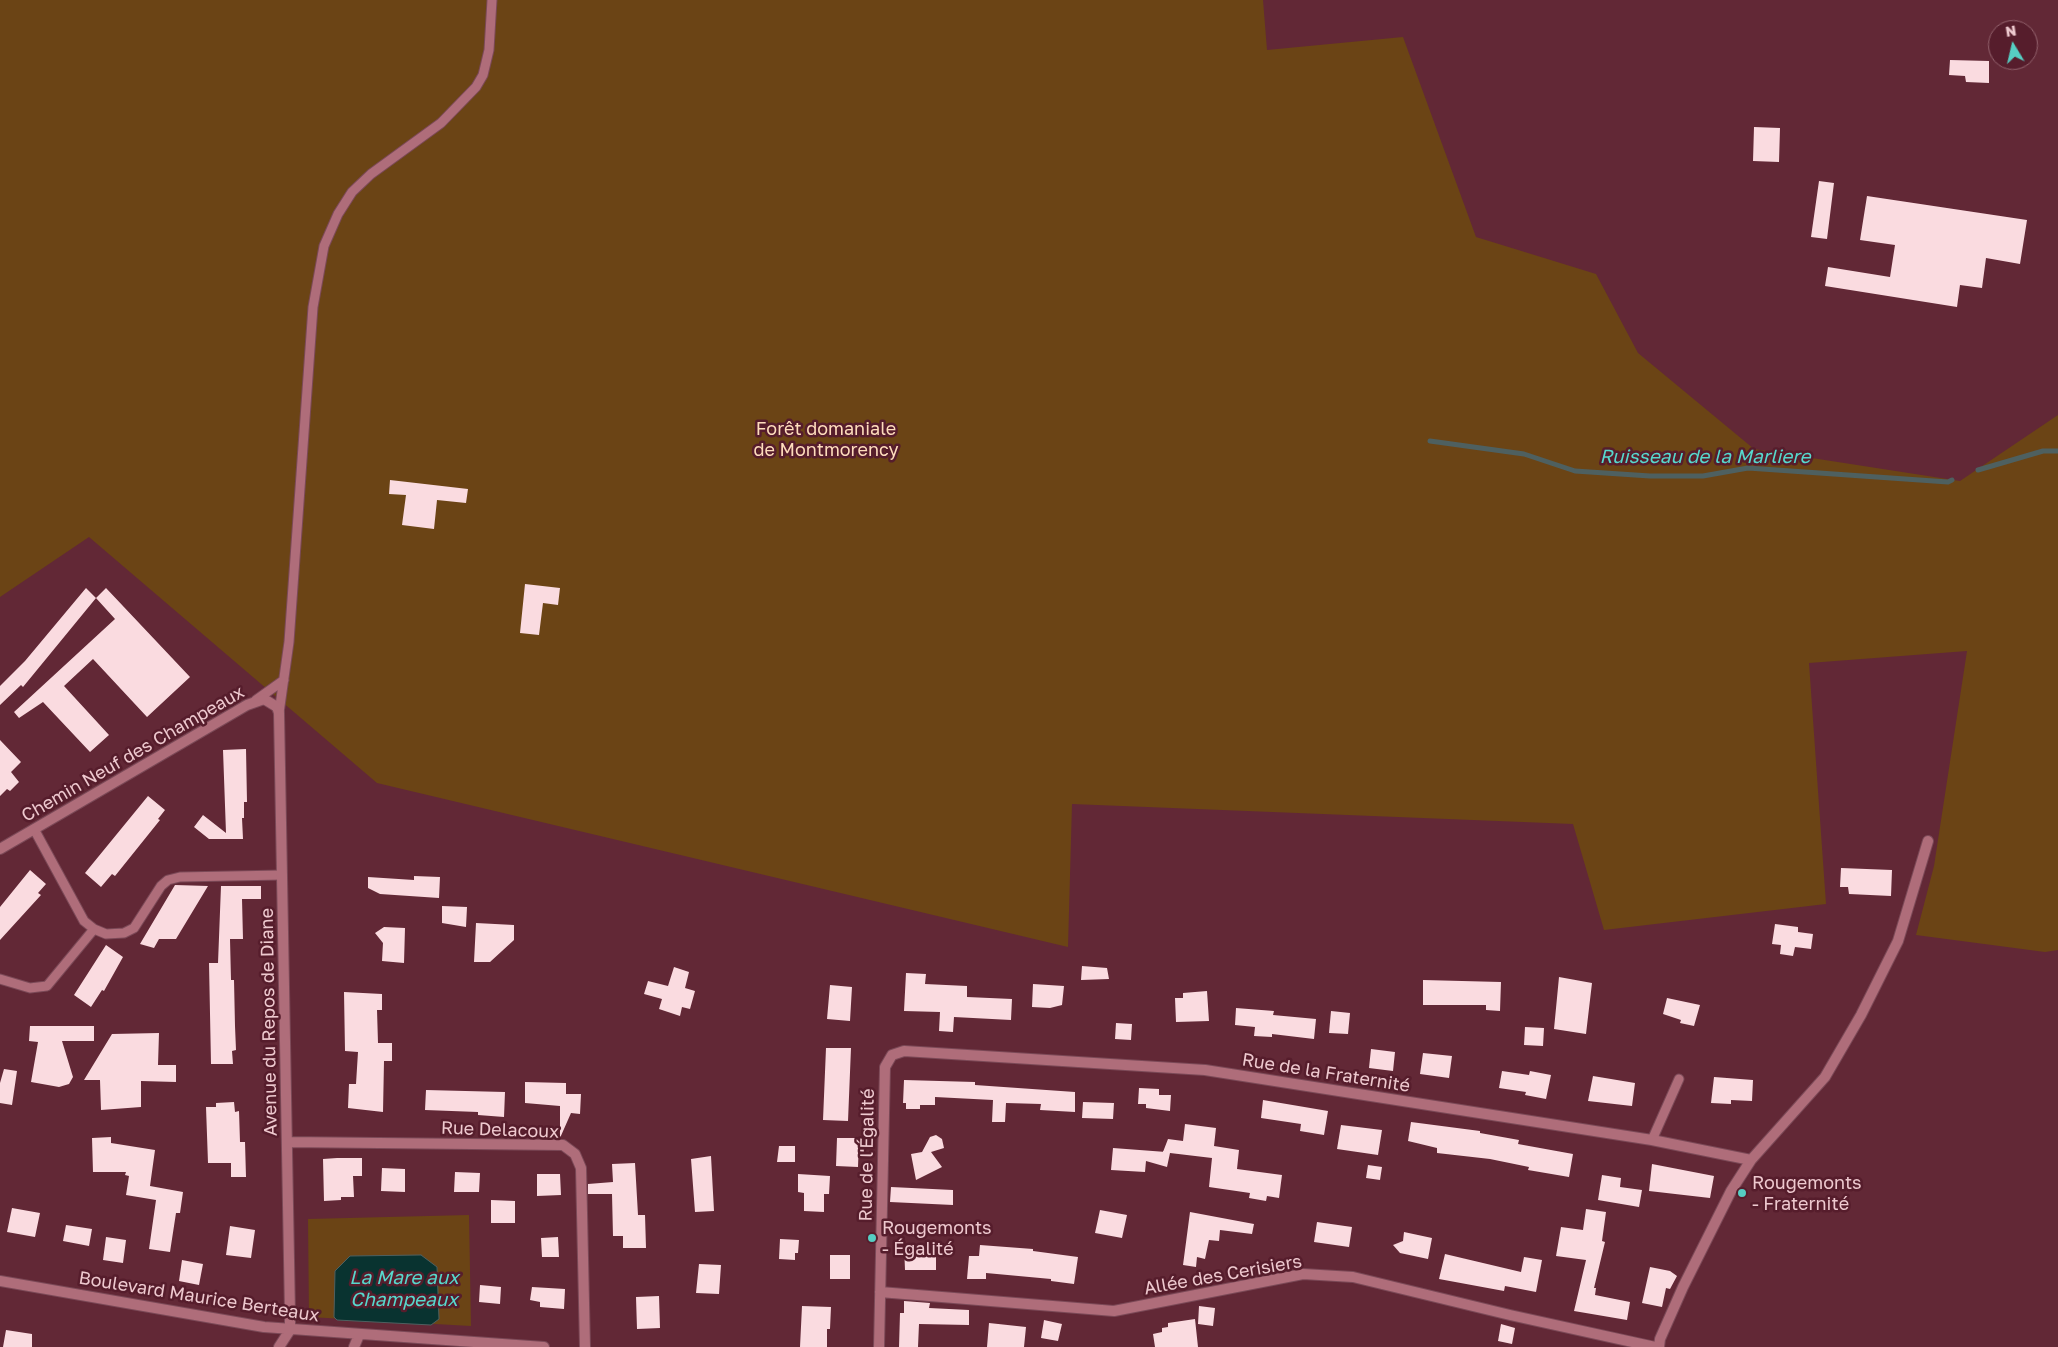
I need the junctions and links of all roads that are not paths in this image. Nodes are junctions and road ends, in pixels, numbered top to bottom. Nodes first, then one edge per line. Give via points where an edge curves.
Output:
1 (492, 0) edge
2 (284, 680) junction
3 (255, 701) junction
4 (279, 713) junction
5 (34, 829) junction
6 (1928, 842) dead end
7 (0, 849) edge
8 (282, 876) junction
9 (94, 929) junction
10 (0, 979) edge
11 (892, 1055) joint
12 (1679, 1079) dead end
13 (1652, 1140) junction
14 (287, 1142) junction
15 (1751, 1160) junction
16 (0, 1281) edge
17 (880, 1292) junction
18 (290, 1330) junction
19 (359, 1335) junction
20 (279, 1347) edge
21 (354, 1347) edge
22 (544, 1347) edge
23 (584, 1347) edge
24 (879, 1347) edge
25 (1655, 1347) edge
26 (1659, 1347) edge

1 - 2 lane via 489,50 483,75 476,87 441,122 352,192 324,246 313,307
2 - 3 lane
2 - 4 lane
3 - 4 street, Chemin Neuf des Champeaux via 270,701
3 - 5 street, Chemin Neuf des Champeaux
4 - 8 street, Avenue du Repos de Diane
5 - 7 street, Chemin Neuf des Champeaux
5 - 9 lane via 84,921
6 - 15 street via 1898,941 1861,1015 1825,1077
8 - 9 lane via 180,877 168,880 134,928 124,933 106,934
8 - 14 street, Avenue du Repos de Diane
9 - 10 lane via 47,986 30,988
11 - 13 street, Rue de la Fraternité via 904,1051 1205,1070
11 - 17 street, Rue de l'Égalité via 885,1067
12 - 13 lane
13 - 15 street, Rue de la Fraternité
14 - 18 street, Avenue du Repos de Diane
14 - 23 street, Rue Delacoux via 563,1145 575,1154 581,1168
15 - 26 street via 1731,1190 1683,1287
16 - 18 street, Boulevard Maurice Berteaux
17 - 24 street, Rue de l'Égalité
17 - 25 street, Allée des Cerisiers via 1114,1311 1304,1274 1353,1277 1510,1316
18 - 19 street, Boulevard Maurice Berteaux
18 - 20 street
19 - 21 street
19 - 22 street, Boulevard Maurice Berteaux

